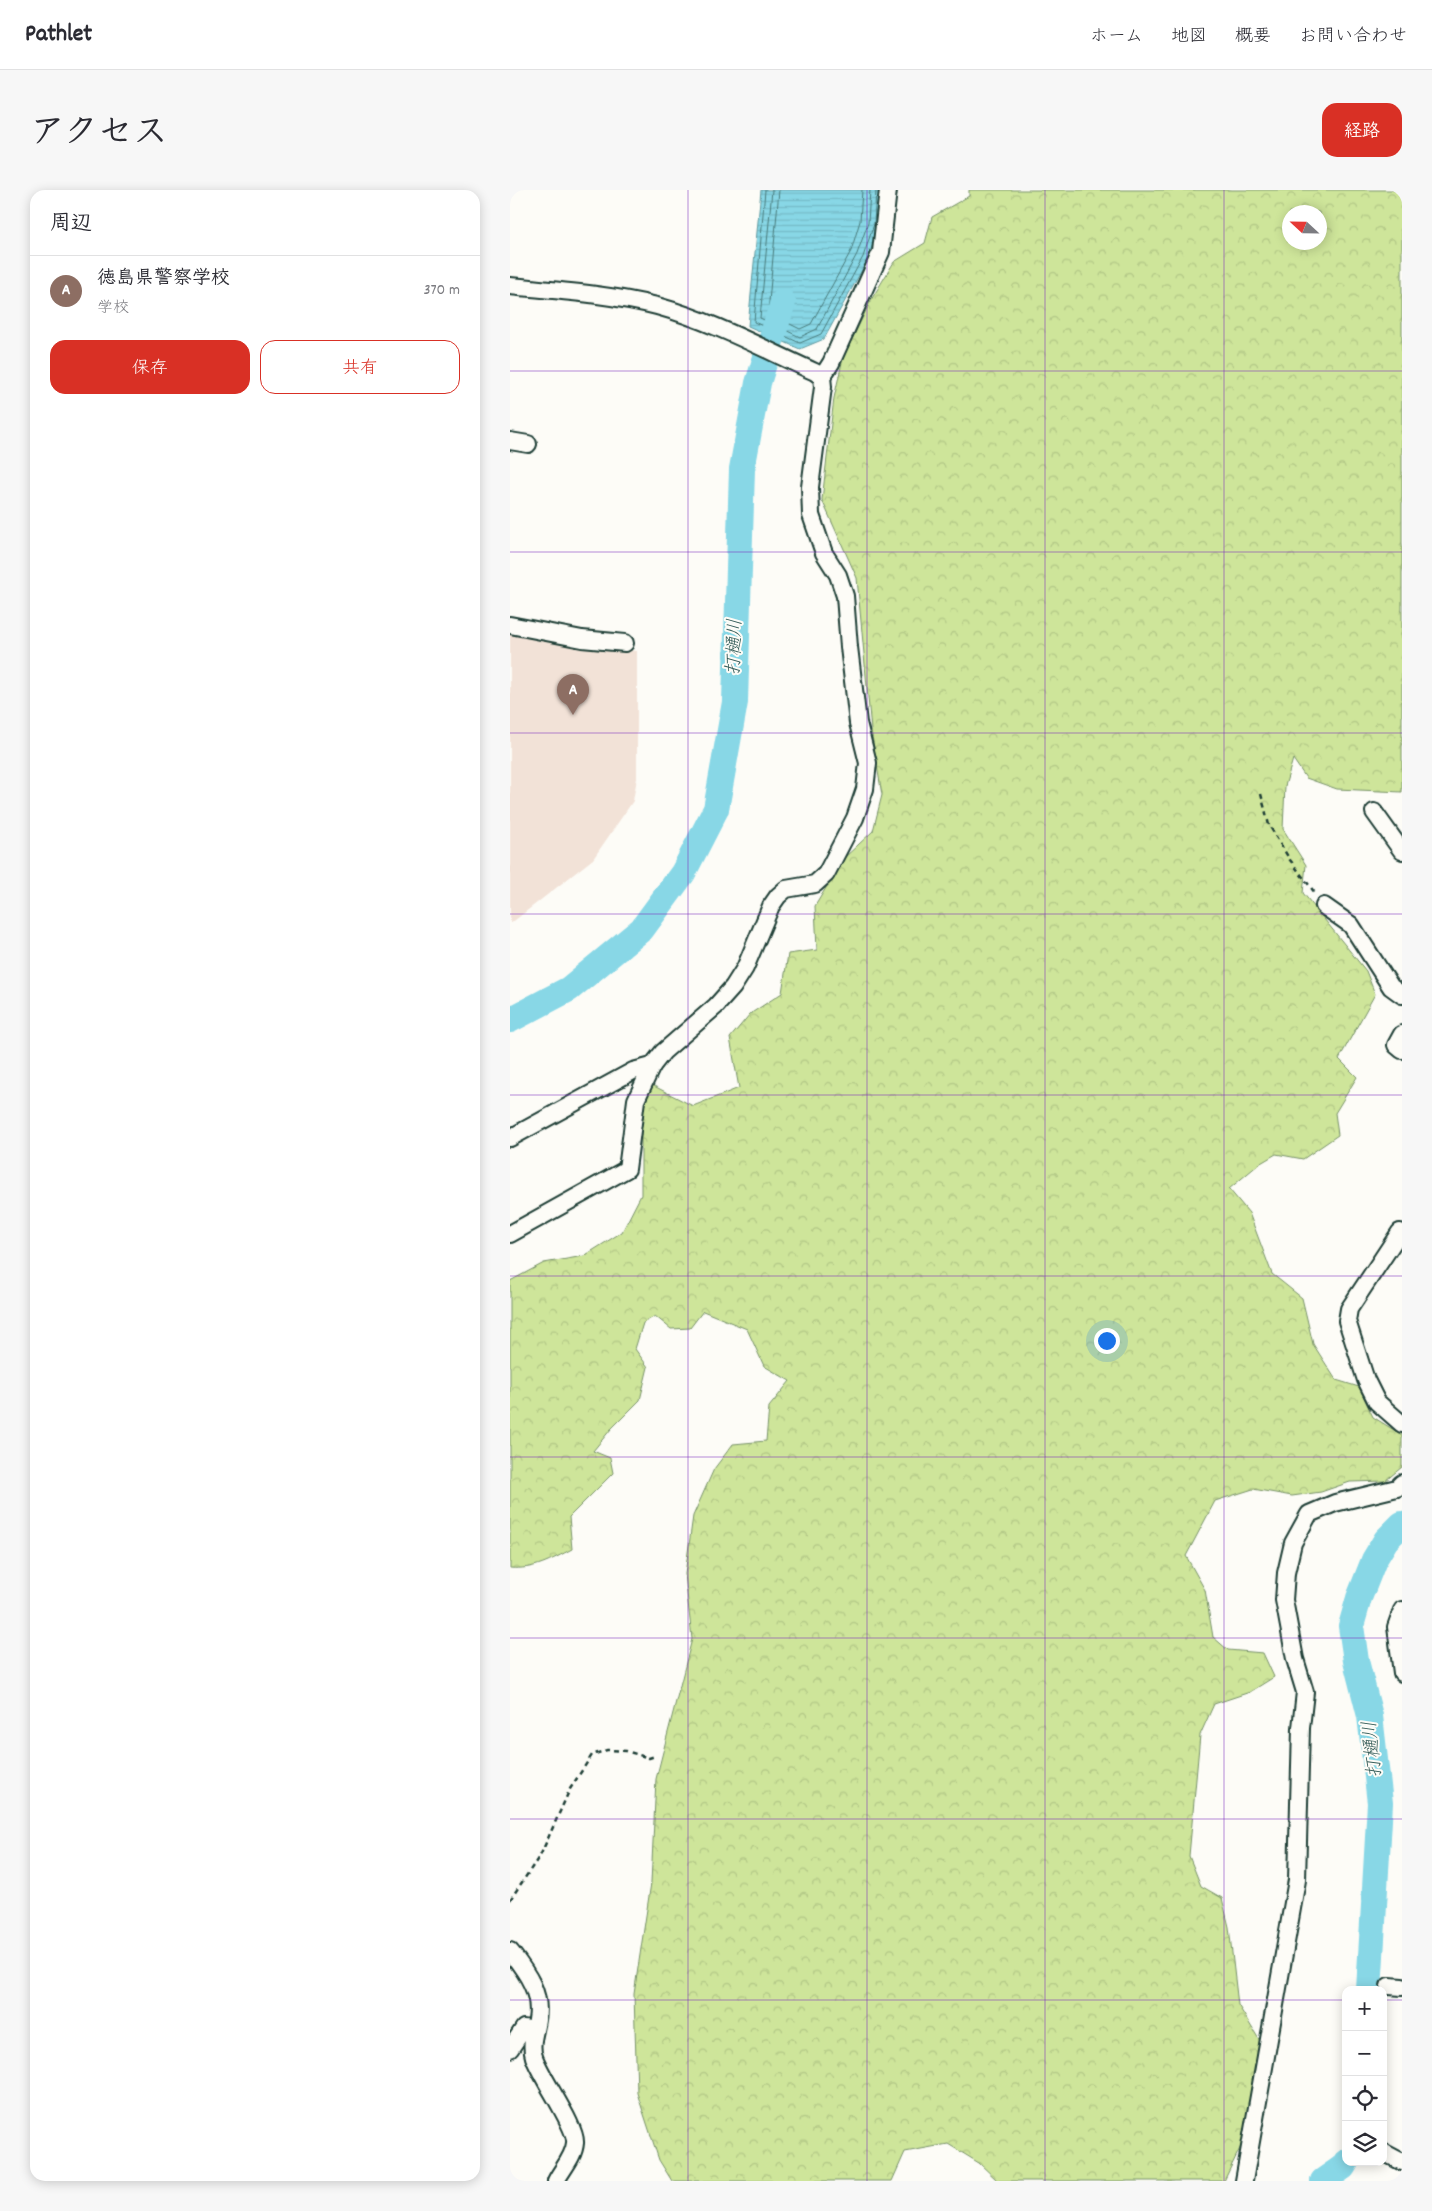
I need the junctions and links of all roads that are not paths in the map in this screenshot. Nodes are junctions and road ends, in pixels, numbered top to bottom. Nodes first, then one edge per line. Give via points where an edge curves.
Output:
1 (888, 190) edge
2 (510, 286) edge
3 (822, 377) junction
4 (510, 441) edge
5 (528, 444) dead end
6 (510, 625) edge
7 (625, 643) dead end
8 (1374, 812) dead end
9 (1402, 851) edge
10 (1324, 906) road end
11 (1402, 995) edge
12 (1402, 1034) edge
13 (1402, 1050) edge
14 (652, 1066) junction
15 (510, 1138) edge
16 (1401, 1232) edge
17 (510, 1234) edge
18 (1402, 1424) edge
19 (1402, 1483) edge
20 (1402, 1610) edge
21 (1399, 1628) edge
22 (1402, 1673) edge
23 (510, 1951) edge
24 (534, 2031) junction
25 (510, 2049) edge
26 (1387, 2154) edge
27 (1402, 2162) edge
28 (556, 2181) edge
29 (1244, 2181) edge

1 - 3 street via 881,252
2 - 3 street via 657,306 696,319
3 - 14 street via 810,487 811,515 824,553 838,575 845,596 858,723 868,763 865,789 855,818 826,874 816,884 786,889 778,896 745,968 732,987
4 - 5 street
6 - 7 street via 582,639
8 - 9 street
10 - 11 street via 1351,925 1391,987
12 - 13 street via 1396,1045
14 - 15 street via 633,1071
14 - 17 street via 636,1100 627,1169
16 - 18 street via 1349,1309 1347,1321 1366,1380 1377,1402
19 - 29 street via 1397,1488 1335,1502 1309,1514 1293,1543 1286,1572 1284,1600 1305,1692 1300,1728 1297,1880
20 - 21 street
21 - 22 street
23 - 24 street via 529,1976 535,1990 539,2005
24 - 25 street via 524,2028
24 - 28 street via 534,2056 576,2142
26 - 27 street

